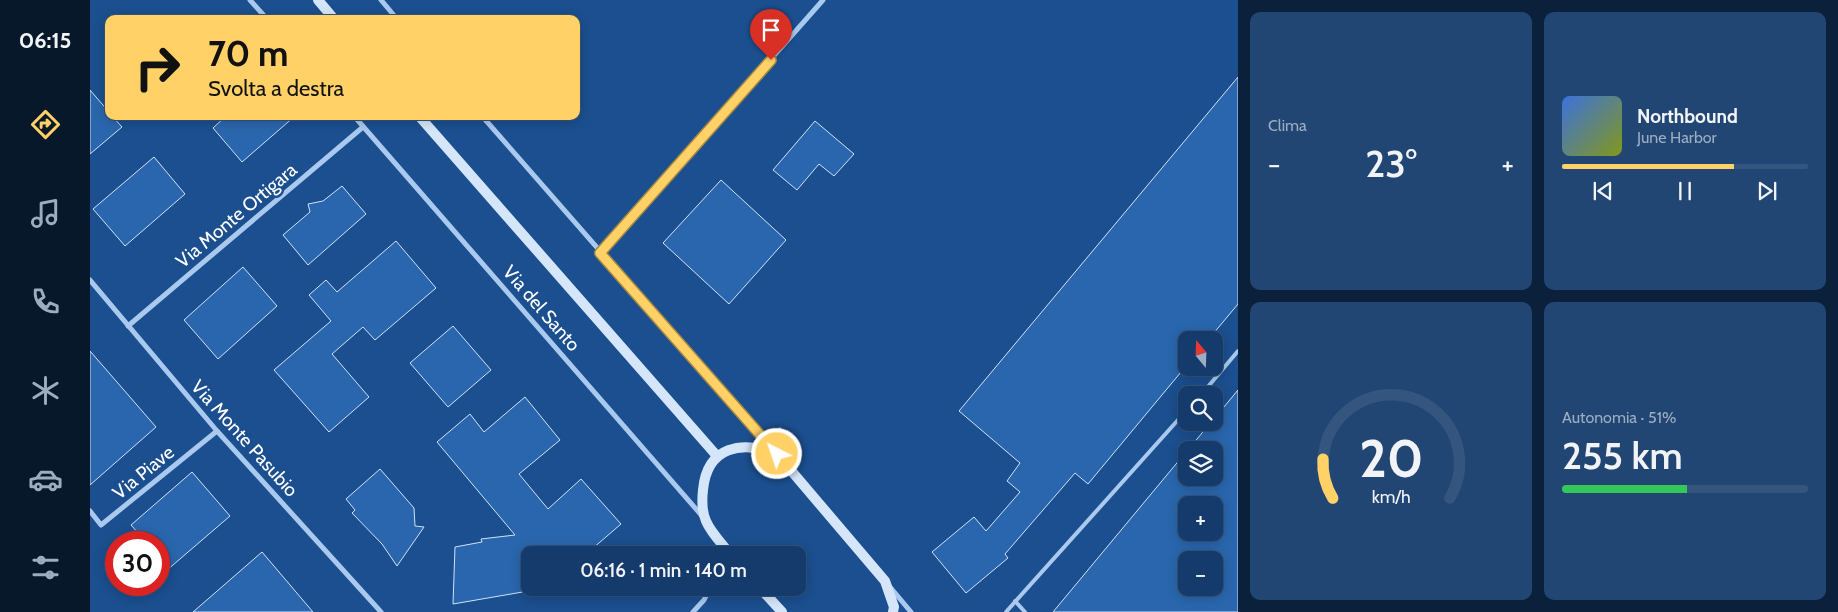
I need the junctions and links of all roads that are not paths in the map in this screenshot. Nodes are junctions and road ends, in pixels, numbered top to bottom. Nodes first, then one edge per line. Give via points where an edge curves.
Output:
1 (250, 0) edge
2 (318, 0) edge
3 (381, 0) edge
4 (823, 0) edge
5 (263, 15) edge
6 (331, 15) edge
7 (394, 15) edge
8 (357, 120) edge
9 (423, 120) edge
10 (485, 120) edge
11 (363, 127) junction
12 (600, 253) junction
13 (90, 280) edge
14 (128, 326) junction
15 (1238, 351) edge
16 (1209, 386) edge
17 (1178, 420) edge
18 (217, 431) junction
19 (777, 454) junction
20 (717, 456) junction
21 (90, 512) edge
22 (706, 521) junction
23 (721, 543) junction
24 (720, 546) edge
25 (724, 546) edge
26 (885, 581) junction
27 (706, 596) edge
28 (767, 596) edge
29 (1016, 601) junction
30 (382, 612) edge
31 (693, 612) edge
32 (782, 612) edge
33 (893, 612) edge
34 (911, 612) edge
35 (1006, 612) edge
36 (1025, 612) edge

1 - 5 street
2 - 6 street
3 - 7 street
4 - 12 street
8 - 11 street, Via del Santo
9 - 20 street
10 - 12 street
11 - 14 street, Via Monte Ortigara
11 - 22 street, Via del Santo
12 - 19 street
13 - 14 street, Via Monte Pasubio
14 - 18 street, Via Monte Pasubio
15 - 16 lane
17 - 29 lane
18 - 21 street, Via Piave via 102,525
18 - 30 street, Via Monte Pasubio
19 - 20 street via 758,447 737,448
19 - 26 street
20 - 22 street, Via del Santo via 706,471 702,499
22 - 23 street, Via del Santo
23 - 24 street
23 - 25 street, Via del Santo
26 - 33 street
26 - 34 street
27 - 31 street
28 - 32 street
29 - 35 lane
29 - 36 lane

